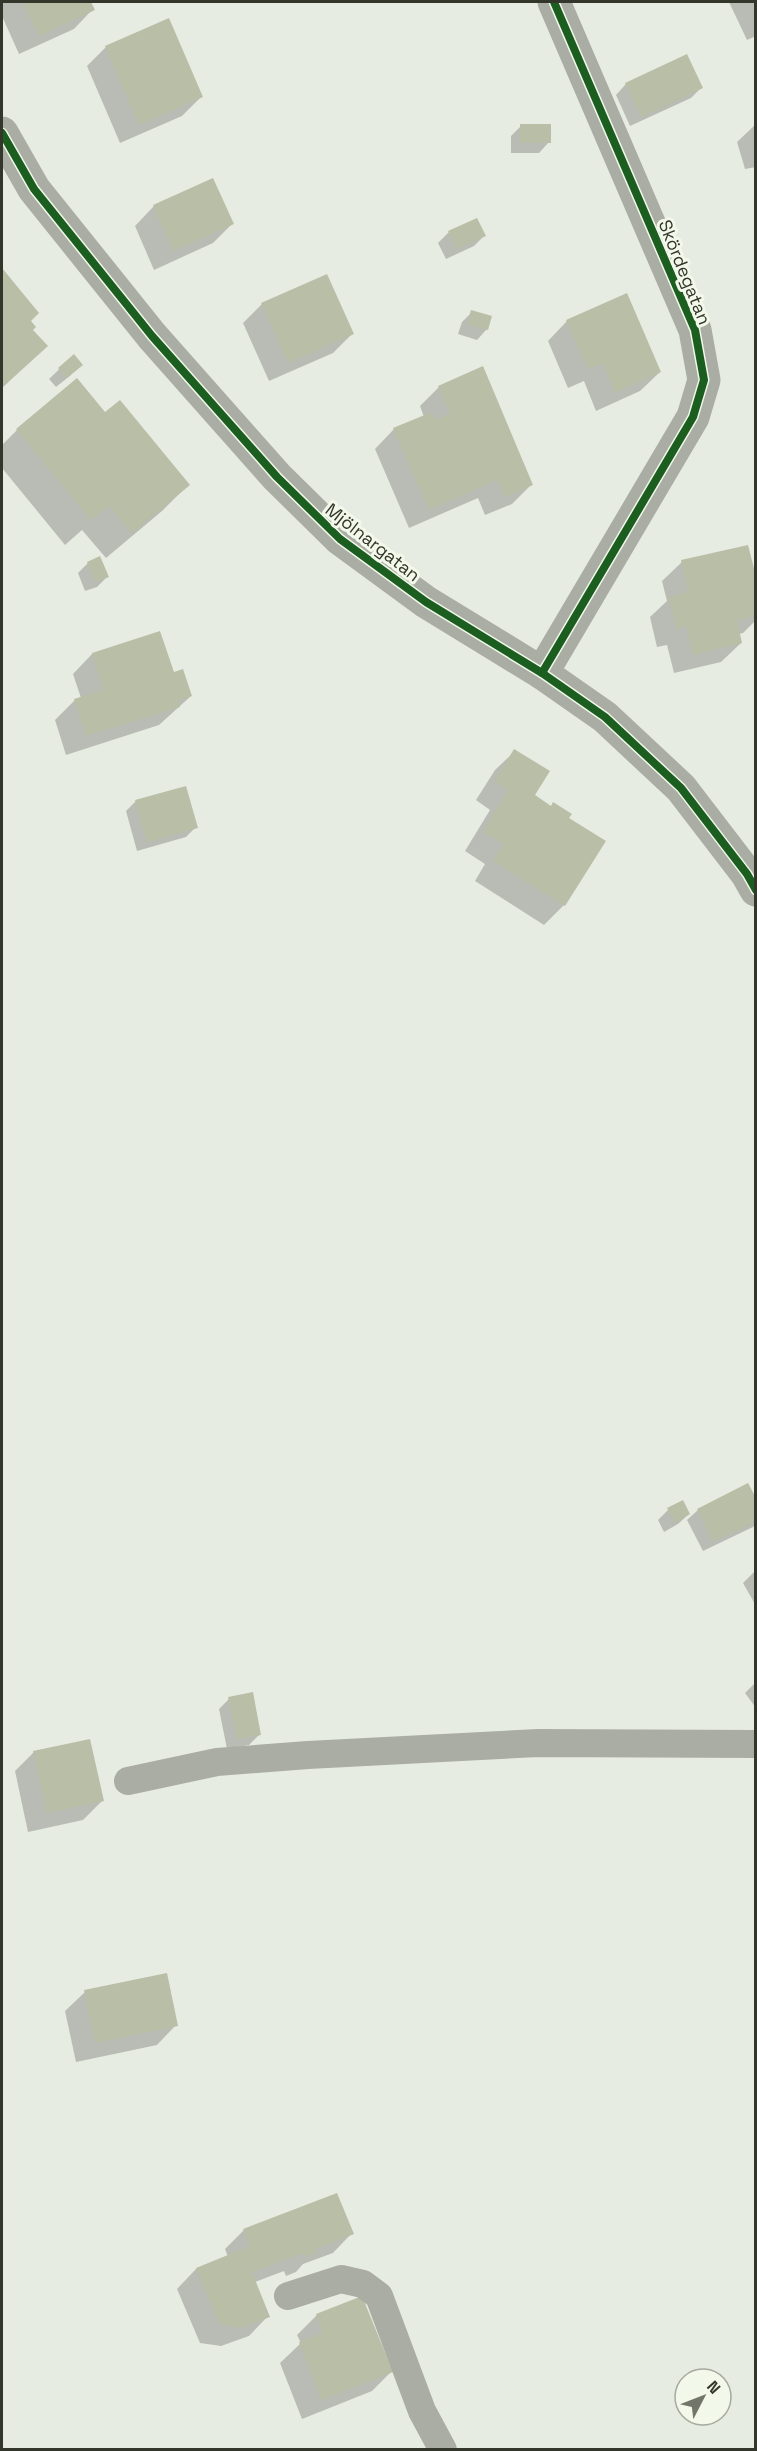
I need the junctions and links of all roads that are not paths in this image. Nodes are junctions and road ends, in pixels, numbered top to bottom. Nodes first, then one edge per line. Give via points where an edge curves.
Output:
1 (554, 2) edge
2 (2, 133) edge
3 (542, 674) junction
4 (756, 890) edge
5 (756, 1743) edge
6 (128, 1781) dead end
7 (288, 2296) dead end
8 (443, 2450) edge

1 - 3 street, Skördegatan via 695,330 704,380 693,417
2 - 3 street, Mjölnargatan via 34,189 152,336 277,477 340,539 426,602
3 - 4 street, Mjölnargatan via 605,717 681,788
5 - 6 lane via 538,1743 308,1755 217,1762
7 - 8 lane via 341,2279 363,2284 379,2296 422,2411

